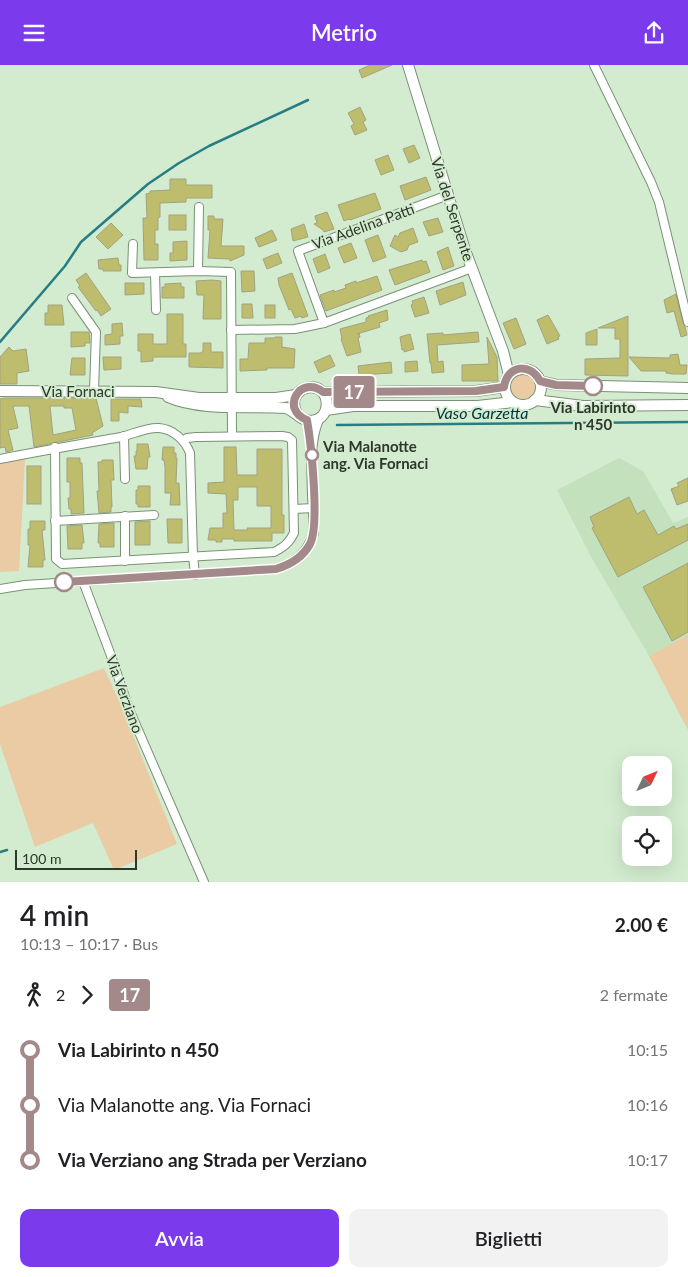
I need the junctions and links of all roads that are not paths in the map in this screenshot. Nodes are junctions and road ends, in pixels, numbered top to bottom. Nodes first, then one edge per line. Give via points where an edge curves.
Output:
1 (408, 65) edge
2 (594, 65) edge
3 (448, 195) junction
4 (199, 207) dead end
5 (133, 243) dead end
6 (472, 268) junction
7 (198, 271) junction
8 (154, 273) junction
9 (72, 299) dead end
10 (156, 310) dead end
11 (688, 322) edge
12 (324, 323) junction
13 (232, 329) junction
14 (503, 351) junction
15 (519, 369) junction
16 (509, 375) junction
17 (540, 381) junction
18 (504, 387) junction
19 (688, 388) edge
20 (0, 391) edge
21 (94, 391) junction
22 (323, 392) junction
23 (296, 395) junction
24 (535, 400) junction
25 (232, 402) junction
26 (513, 402) junction
27 (688, 405) edge
28 (296, 412) junction
29 (323, 414) junction
30 (307, 420) junction
31 (124, 436) junction
32 (232, 437) junction
33 (183, 441) junction
34 (55, 447) junction
35 (312, 454) junction
36 (0, 459) edge
37 (125, 479) dead end
38 (313, 508) junction
39 (294, 509) junction
40 (154, 515) dead end
41 (125, 516) junction
42 (55, 521) junction
43 (193, 556) junction
44 (125, 561) junction
45 (195, 575) junction
46 (83, 581) junction
47 (0, 589) edge
48 (204, 882) edge

1 - 3 street, Via del Serpente
2 - 11 street via 659,202
3 - 6 street, Via del Serpente
3 - 12 street, Via Adelina Patti via 298,251
4 - 7 street
5 - 8 street via 132,273
6 - 12 street
6 - 14 street, Via del Serpente
7 - 8 street
7 - 13 street via 231,272
8 - 10 street
9 - 21 street via 96,332
12 - 13 street via 295,329
13 - 25 street
14 - 15 street, Via del Serpente
14 - 16 street, Via del Serpente
15 - 16 street
15 - 17 street via 533,371
16 - 18 street
17 - 19 street via 556,385
17 - 24 street via 541,391
18 - 22 street, Via Fornaci via 476,391
18 - 26 street
20 - 21 street, Via Fornaci
21 - 25 street, Via Fornaci via 156,392
22 - 23 street, Via Fornaci via 309,387
22 - 29 street via 327,399
23 - 25 street, Via Fornaci
23 - 28 street
24 - 26 street via 525,405
24 - 27 street via 583,406
25 - 28 street, Via Fornaci
25 - 32 street
26 - 29 street via 478,406 353,406
28 - 30 street, Via Fornaci
29 - 30 street via 316,420
29 - 35 street via 314,435
30 - 35 street
31 - 33 street via 156,428 170,431
31 - 34 street
31 - 37 street
32 - 33 street via 196,437
32 - 39 street via 282,436 292,441
33 - 43 street via 190,453
34 - 36 street
34 - 42 street
35 - 38 street
38 - 39 street
38 - 45 street via 314,533 310,545 293,562 276,569
39 - 43 street via 294,533 283,548 274,552
40 - 41 street
41 - 42 street
41 - 44 street
42 - 44 street via 56,559 62,564
43 - 44 street
43 - 45 street
45 - 46 street
46 - 47 street
46 - 48 street, Via Verziano via 128,709

